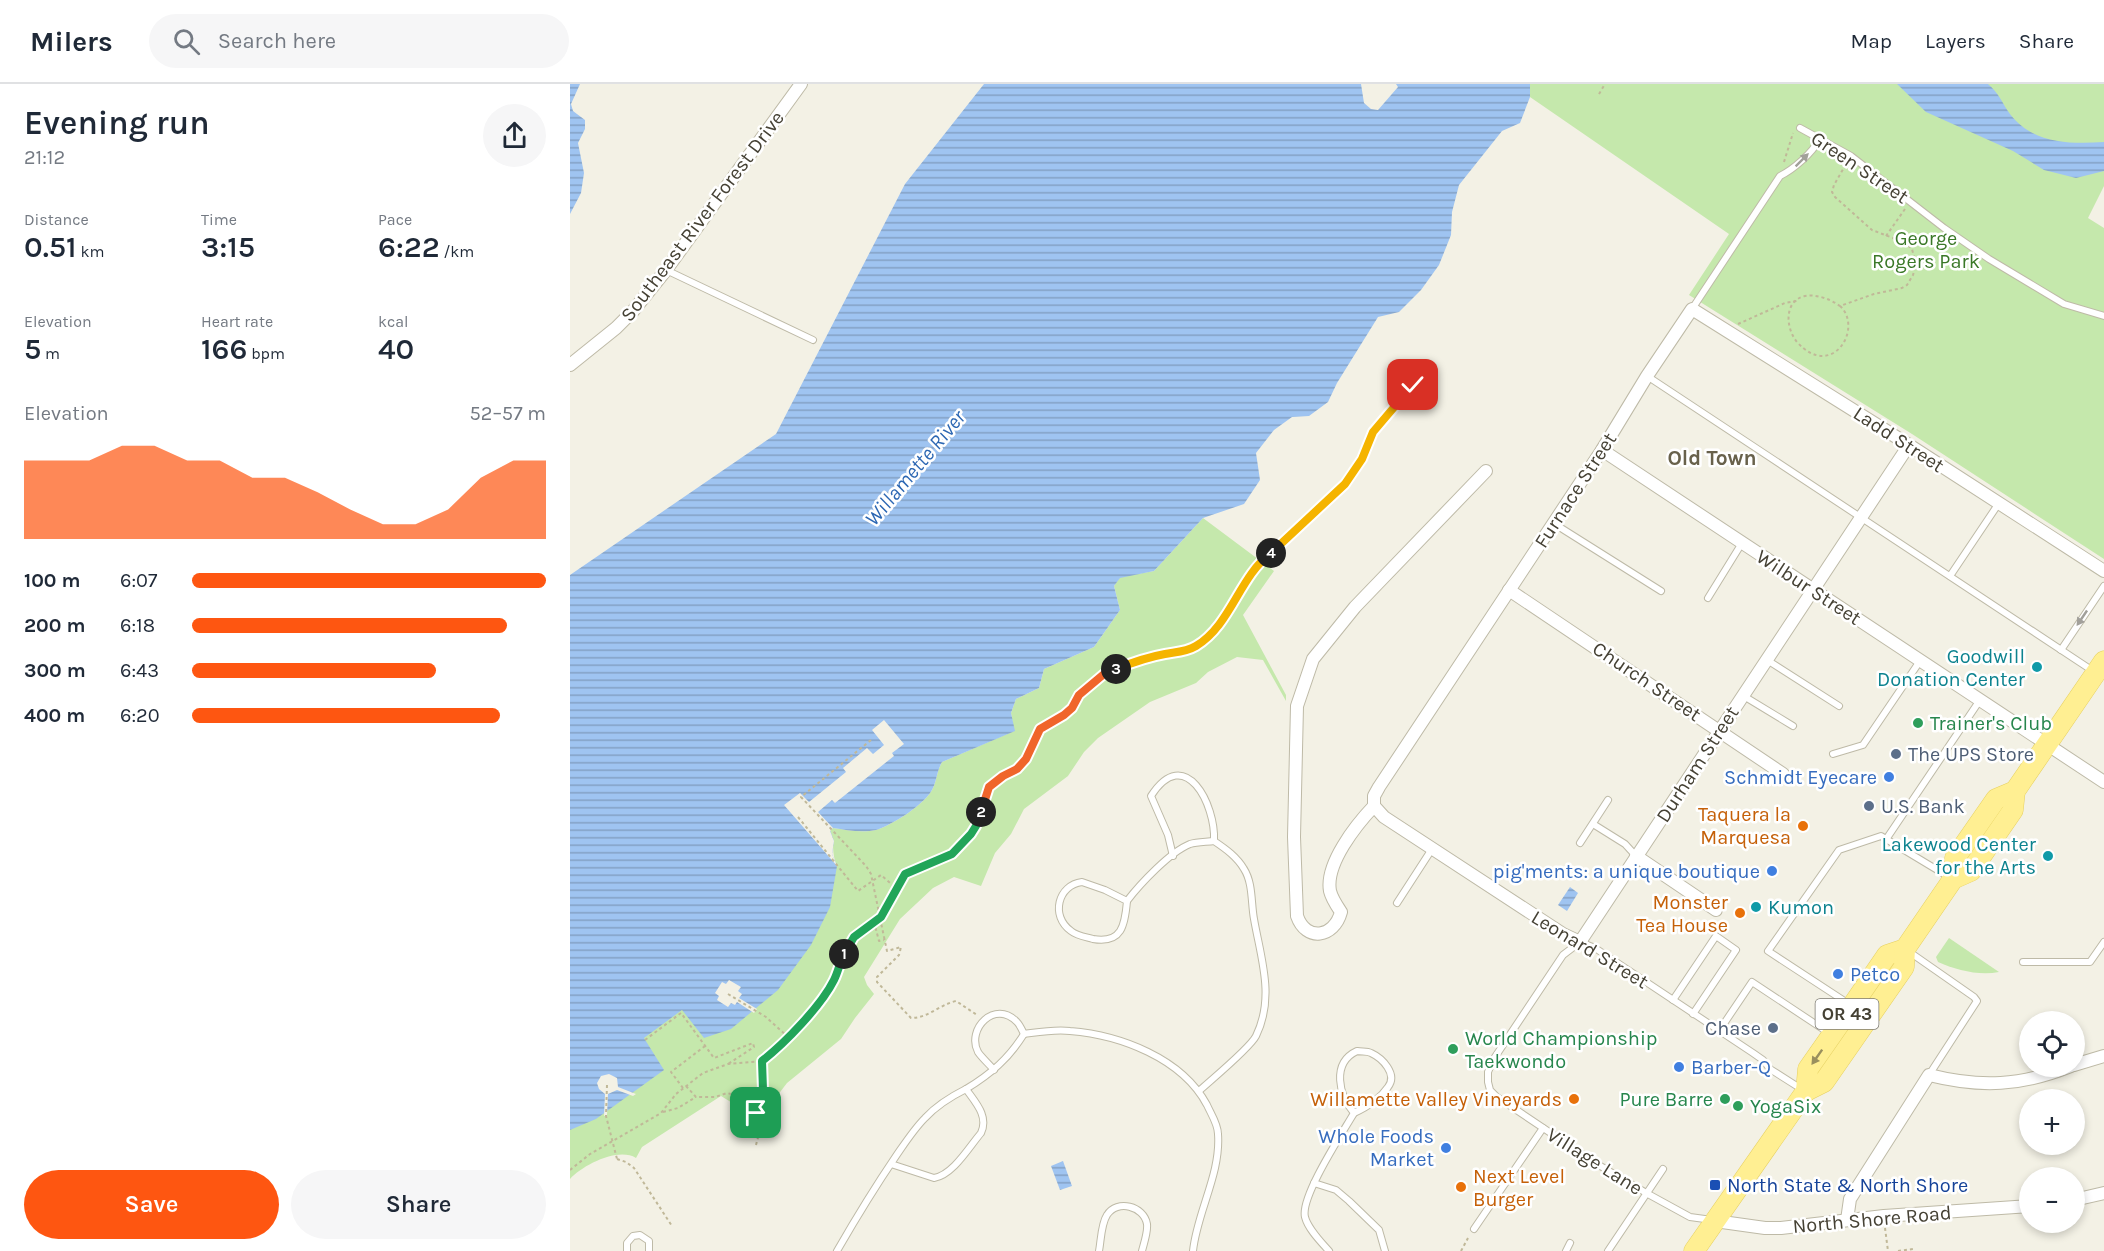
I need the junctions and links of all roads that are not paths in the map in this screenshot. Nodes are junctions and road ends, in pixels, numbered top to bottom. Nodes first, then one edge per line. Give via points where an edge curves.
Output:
1 (801, 84) edge
2 (1800, 128) road end
3 (1819, 140) junction
4 (666, 270) junction
5 (1692, 309) junction
6 (2104, 316) edge
7 (813, 340) dead end
8 (570, 365) edge
9 (1647, 376) junction
10 (1909, 445) junction
11 (1602, 450) junction
12 (1486, 471) dead end
13 (1999, 503) junction
14 (1860, 517) junction
15 (1553, 523) junction
16 (1742, 543) junction
17 (2104, 571) edge
18 (1950, 576) junction
19 (2104, 586) edge
20 (1812, 589) junction
21 (1509, 590) junction
22 (1661, 591) dead end
23 (1708, 598) dead end
24 (2061, 650) junction
25 (1766, 659) junction
26 (1921, 661) junction
27 (2100, 667) edge
28 (1742, 695) junction
29 (1980, 700) junction
30 (1839, 706) dead end
31 (1793, 726) dead end
32 (1719, 730) junction
33 (2048, 743) junction
34 (1833, 754) dead end
35 (1784, 774) dead end
36 (2104, 782) edge
37 (1608, 800) dead end
38 (1374, 806) junction
39 (1593, 824) junction
40 (1887, 838) junction
41 (1214, 842) junction
42 (1580, 843) dead end
43 (1432, 849) junction
44 (1173, 856) junction
45 (1636, 856) junction
46 (1953, 879) junction
47 (1127, 901) junction
48 (1397, 903) dead end
49 (1716, 910) dead end
50 (1580, 942) junction
51 (2104, 942) edge
52 (1905, 949) junction
53 (2023, 962) dead end
54 (1673, 1000) junction
55 (1852, 1006) junction
56 (1693, 1014) junction
57 (1719, 1031) junction
58 (1024, 1034) junction
59 (1832, 1035) junction
60 (2104, 1056) edge
61 (2085, 1062) edge
62 (994, 1070) junction
63 (1929, 1075) junction
64 (2042, 1077) edge
65 (1488, 1082) joint
66 (966, 1089) junction
67 (1199, 1090) junction
68 (1806, 1092) junction
69 (1354, 1113) junction
70 (1543, 1128) junction
71 (891, 1164) junction
72 (1663, 1169) dead end
73 (1314, 1183) junction
74 (2104, 1193) edge
75 (1648, 1194) junction
76 (2085, 1197) edge
77 (2019, 1207) edge
78 (1847, 1220) junction
79 (1715, 1221) junction
80 (1474, 1229) road end
81 (1570, 1243) dead end
82 (627, 1251) edge
83 (649, 1251) edge
84 (837, 1251) edge
85 (1099, 1251) edge
86 (1142, 1251) edge
87 (1193, 1251) edge
88 (1329, 1251) edge
89 (1385, 1251) edge
90 (1566, 1251) edge
91 (1608, 1251) edge
92 (1694, 1251) edge

1 - 4 street, Southeast River Forest Drive
2 - 3 lane, Green Street
5 -> 3 lane, Furnace Street via 1780,176 1794,169
3 - 6 lane, Green Street via 1851,156 1944,228 2048,295 2079,310
4 - 7 lane
4 - 8 street, Southeast River Forest Drive via 626,320
5 - 9 street, Furnace Street
5 - 10 street, Ladd Street
9 - 11 street, Furnace Street
9 - 14 lane
10 - 13 street, Ladd Street
10 - 14 street, Durham Street
11 - 15 street, Furnace Street
11 - 16 street, Wilbur Street
12 - 38 street via 1355,607 1312,659 1297,706 1294,771 1297,915 1308,930 1319,934 1337,924 1341,912 1330,894 1331,873 1349,837
13 - 17 street, Ladd Street
13 - 18 lane
14 - 18 lane
14 - 20 street, Durham Street
15 - 21 street, Furnace Street
15 - 22 lane
16 - 20 street, Wilbur Street
16 - 23 lane
18 - 24 lane
19 -> 24 lane
20 - 25 street, Durham Street
20 - 26 street, Wilbur Street
21 - 32 street, Church Street
21 - 38 street, Furnace Street via 1379,787
24 - 27 lane
25 - 28 street, Durham Street
25 - 30 lane
26 - 29 street, Wilbur Street
26 - 34 lane via 1863,745
27 - 33 main road, OR 43
28 - 31 lane
28 - 32 street, Durham Street
29 - 33 street, Wilbur Street
29 - 40 lane
32 - 35 street, Church Street
32 - 45 street, Durham Street
33 - 36 street, Wilbur Street
33 - 46 main road, OR 43 via 2015,791 2013,810 1971,871
37 - 39 lane
38 - 43 street, Leonard Street
39 - 42 lane
39 - 45 lane
40 - 46 lane
40 - 55 lane via 1874,837 1839,850 1768,951
41 - 44 lane via 1190,844
41 - 44 lane via 1211,813 1195,783 1177,774 1161,782 1151,796
41 - 67 lane via 1233,855 1246,871 1266,984 1265,1005 1254,1040
43 - 48 lane
43 - 50 street, Leonard Street
44 - 47 lane via 1143,881
45 - 49 street
45 - 50 street, Durham Street
46 - 52 main road, OR 43
47 - 47 lane via 1094,885 1073,883 1059,900 1059,912 1070,931 1083,937 1112,940 1120,931
50 - 54 lane, Leonard Street
50 - 65 lane, Durham Street via 1563,956 1493,1060
51 - 53 lane via 2090,962
52 - 55 main road, OR 43 via 1887,955
52 - 63 lane via 1977,1001
52 - 68 main road, OR 43 via 1904,967 1824,1082
54 - 56 lane, Leonard Street
54 - 56 lane via 1716,936 1736,950
55 - 59 main road, OR 43
56 - 57 lane, Leonard Street
57 - 59 lane via 1752,982
57 - 68 lane, Leonard Street
58 - 62 lane via 1013,1052
58 - 62 lane via 1016,1021 1007,1016 995,1013 986,1017 976,1034 978,1051
58 - 67 lane via 1069,1030 1122,1040 1170,1066
59 -> 68 main road, OR 43 via 1808,1070
60 - 61 street
62 - 66 lane
63 - 64 street via 1985,1084
63 - 78 street via 1850,1199
65 - 70 lane, Village Lane via 1497,1097
66 - 71 lane via 925,1118
66 - 71 lane via 984,1116 984,1127 952,1167 934,1178
67 - 87 lane via 1218,1131 1219,1147
68 - 79 main road, OR 43
69 - 69 lane via 1341,1092 1341,1070 1352,1053 1366,1052 1388,1067 1390,1083 1379,1097
69 - 73 lane
70 - 75 lane, Village Lane
70 - 80 lane
71 - 84 lane
72 - 75 lane
73 - 88 lane via 1304,1204 1305,1218
73 - 89 lane via 1336,1190 1349,1200 1379,1230
74 - 76 street
75 - 79 lane, Village Lane via 1690,1217
75 - 91 lane
77 - 78 street, North Shore Road
78 - 79 street, North Shore Road via 1781,1228
79 - 92 main road, OR 43
81 - 90 lane
82 - 83 lane via 627,1243 640,1235 649,1241
85 - 86 lane via 1106,1216 1121,1206 1137,1209 1143,1215 1147,1225

